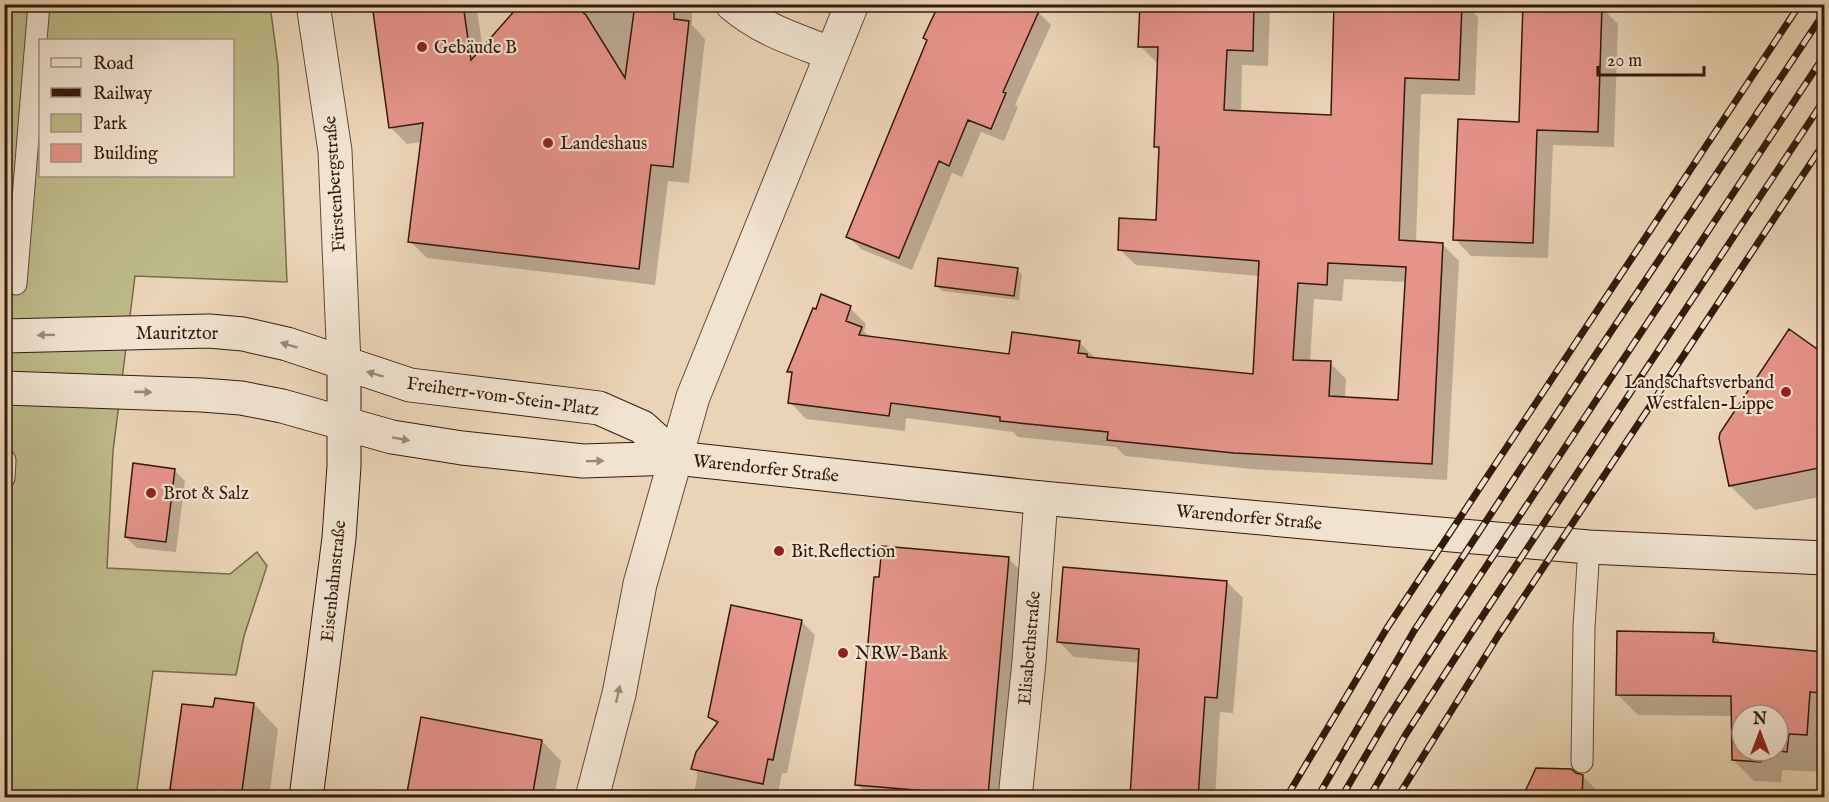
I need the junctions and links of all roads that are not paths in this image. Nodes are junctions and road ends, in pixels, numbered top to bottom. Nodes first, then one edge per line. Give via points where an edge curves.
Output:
1 (39, 4) edge
2 (313, 4) edge
3 (732, 4) edge
4 (852, 4) edge
5 (832, 54) junction
6 (16, 284) dead end
7 (4, 336) edge
8 (344, 364) junction
9 (4, 388) edge
10 (344, 424) junction
11 (676, 458) junction
12 (1041, 498) junction
13 (1588, 547) junction
14 (1824, 558) edge
15 (1582, 762) dead end
16 (306, 798) edge
17 (592, 798) edge
18 (1015, 798) edge

1 - 6 lane
2 - 8 main road, Fürstenbergstraße via 335,151
3 - 5 main road via 767,28
4 - 5 main road
5 - 11 main road via 693,397
8 -> 7 main road, Mauritztor via 287,344 221,332
8 - 10 main road, Eisenbahnstraße
11 -> 8 main road, Freiherr-vom-Stein-Platz via 642,427 599,408 410,385
9 -> 10 main road via 241,398
10 -> 11 main road via 429,444 583,461
10 - 16 main road, Eisenbahnstraße via 339,538
11 - 12 main road, Warendorfer Straße
17 -> 11 main road via 640,584
12 - 13 main road, Warendorfer Straße
12 - 18 main road, Elisabethstraße
13 - 14 main road, Warendorfer Straße
13 - 15 lane

